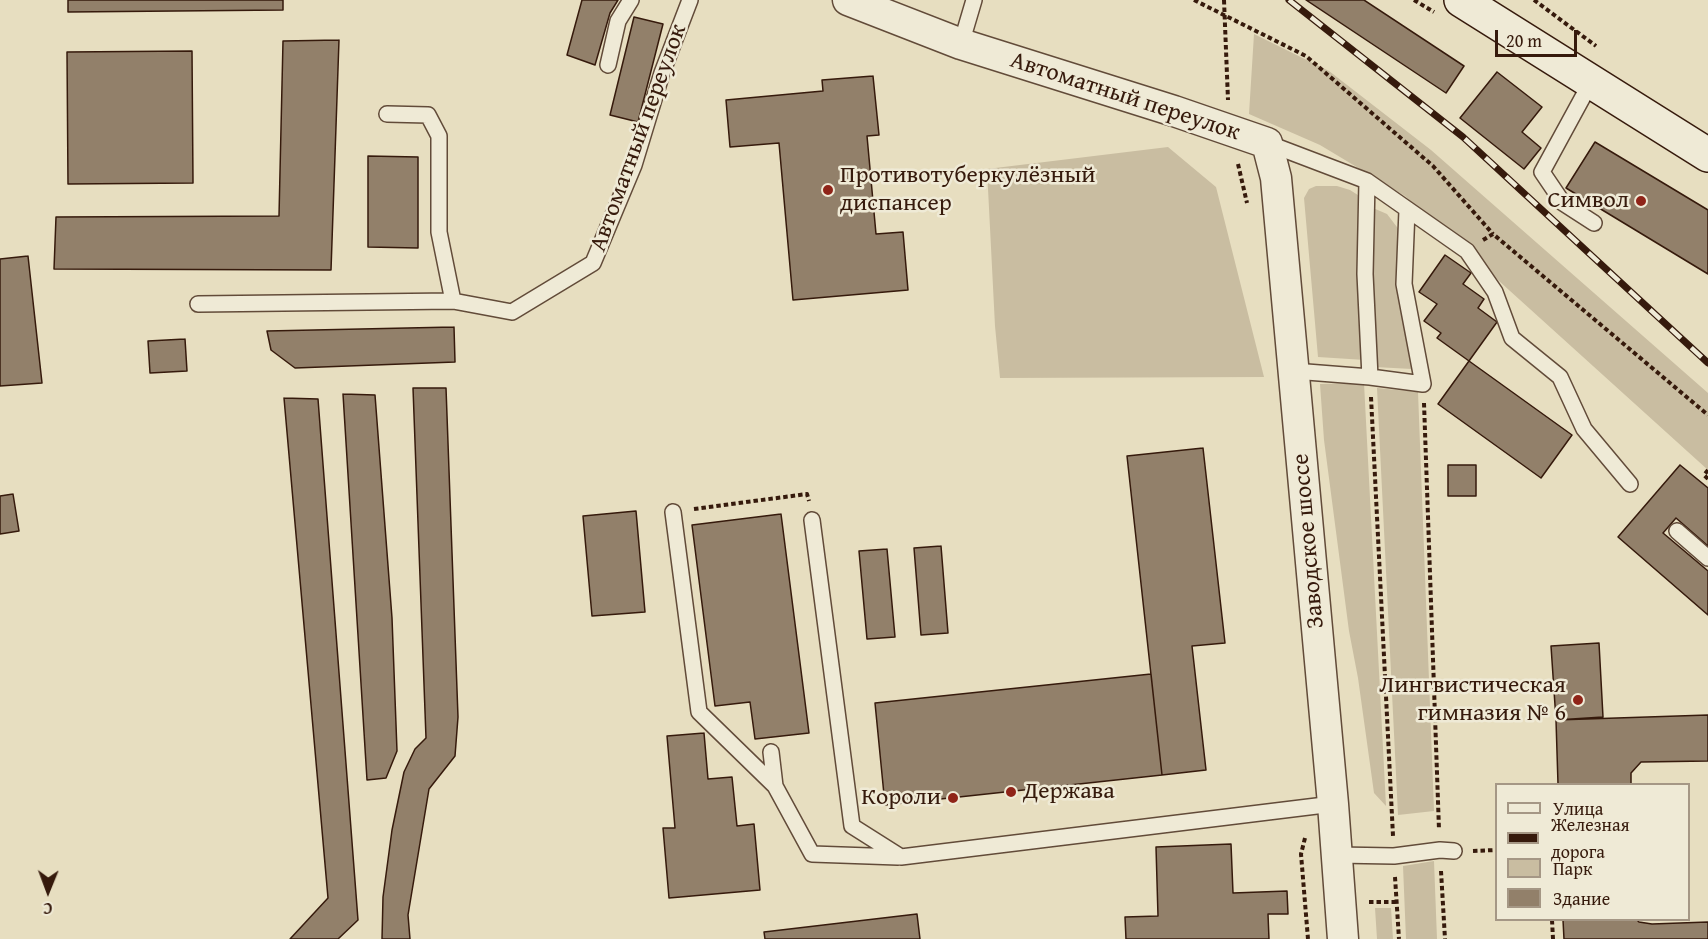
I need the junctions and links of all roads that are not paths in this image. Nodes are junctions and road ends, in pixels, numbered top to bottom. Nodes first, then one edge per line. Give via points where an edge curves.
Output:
1 (631, 0) edge
2 (690, 0) edge
3 (848, 0) edge
4 (974, 0) edge
5 (1466, 1) edge
6 (961, 44) junction
7 (608, 65) dead end
8 (1591, 82) junction
9 (387, 114) dead end
10 (1267, 143) junction
11 (1708, 155) edge
12 (1367, 181) junction
13 (1407, 210) junction
14 (1594, 223) dead end
15 (453, 302) junction
16 (198, 304) dead end
17 (1294, 371) junction
18 (1370, 377) junction
19 (1630, 484) dead end
20 (673, 512) road end
21 (812, 520) road end
22 (1677, 531) dead end
23 (1708, 558) edge
24 (771, 752) dead end
25 (776, 786) junction
26 (1333, 804) junction
27 (1447, 851) road end
28 (1337, 855) junction
29 (902, 857) junction
30 (1343, 939) edge

1 - 7 lane via 618,21
2 - 15 lane, Автоматный переулок via 662,73 634,165 593,263 512,312
3 - 6 street, Автоматный переулок
4 - 6 lane
5 - 8 main road
6 - 10 street, Автоматный переулок
8 - 11 main road
8 - 14 lane via 1542,172 1563,203
9 - 15 lane via 428,115 439,136 439,232
10 - 12 lane
10 - 17 street, Заводское шоссе via 1276,178
12 - 13 lane
12 - 18 lane via 1365,274
13 - 18 lane via 1404,284 1424,384
13 - 19 lane via 1467,251 1495,291 1512,338 1560,377 1584,429
15 - 16 lane, Автоматный переулок
17 - 18 lane
17 - 26 street, Заводское шоссе
20 - 25 lane via 699,712
21 - 29 lane via 852,826
22 - 23 lane
24 - 25 lane
25 - 29 lane via 812,854
26 - 28 street, Заводское шоссе
26 - 29 lane
27 - 28 lane
28 - 30 street, Заводское шоссе

